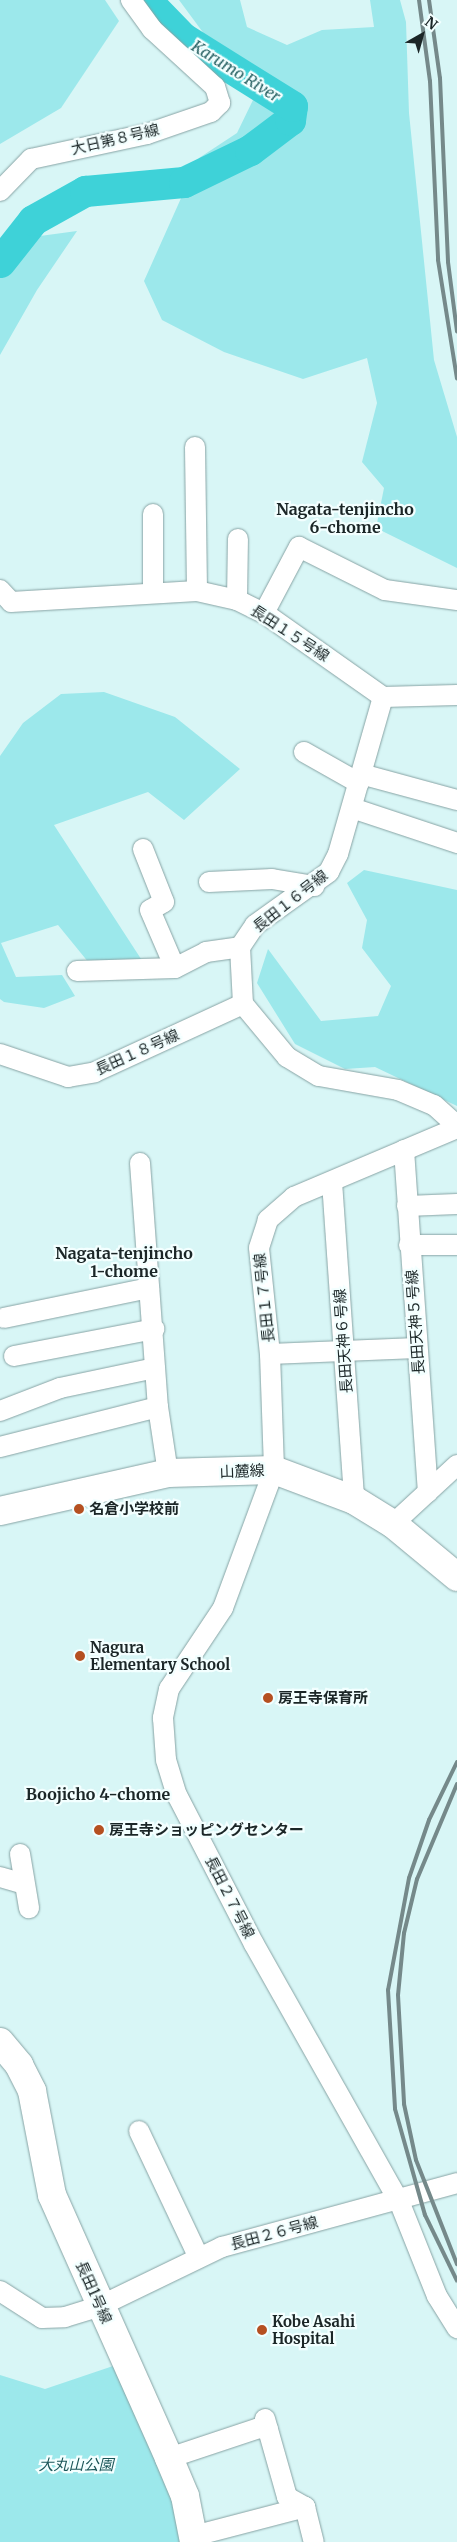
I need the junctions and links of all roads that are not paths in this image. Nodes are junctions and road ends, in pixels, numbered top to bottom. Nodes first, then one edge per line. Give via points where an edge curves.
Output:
1 (131, 0) edge
2 (0, 191) edge
3 (195, 447) dead end
4 (153, 514) dead end
5 (238, 539) dead end
6 (197, 591) junction
7 (153, 593) junction
8 (237, 600) junction
9 (457, 600) edge
10 (4, 601) edge
11 (264, 613) junction
12 (457, 695) edge
13 (383, 696) junction
14 (304, 752) dead end
15 (360, 779) junction
16 (457, 800) edge
17 (352, 808) junction
18 (457, 842) edge
19 (143, 849) dead end
20 (209, 882) dead end
21 (314, 886) junction
22 (240, 946) junction
23 (175, 968) junction
24 (77, 971) dead end
25 (244, 1004) junction
26 (0, 1054) edge
27 (457, 1127) edge
28 (404, 1150) junction
29 (140, 1163) dead end
30 (332, 1182) junction
31 (457, 1204) edge
32 (407, 1206) junction
33 (409, 1245) junction
34 (457, 1245) edge
35 (149, 1288) junction
36 (4, 1318) dead end
37 (154, 1329) junction
38 (417, 1348) junction
39 (344, 1351) junction
40 (270, 1354) junction
41 (14, 1356) dead end
42 (155, 1368) junction
43 (158, 1407) junction
44 (0, 1411) edge
45 (0, 1447) edge
46 (457, 1465) edge
47 (274, 1470) junction
48 (168, 1474) junction
49 (428, 1492) junction
50 (354, 1500) junction
51 (0, 1511) edge
52 (393, 1524) junction
53 (457, 1577) edge
54 (20, 1854) dead end
55 (0, 1877) edge
56 (24, 1884) junction
57 (29, 1908) dead end
58 (0, 2042) edge
59 (139, 2131) dead end
60 (457, 2183) edge
61 (399, 2201) junction
62 (199, 2258) junction
63 (0, 2291) edge
64 (100, 2306) junction
65 (457, 2328) edge
66 (170, 2458) junction
67 (305, 2506) junction
68 (194, 2539) edge
69 (314, 2542) edge

1 - 2 street, 大日第８号線 via 152,29 215,87 220,102 211,112 147,134 31,159
3 - 6 street
4 - 7 street
5 - 8 street
6 - 7 street, 長田１５号線
6 - 8 street, 長田１５号線
7 - 10 street, 長田１５号線
8 - 11 street, 長田１５号線
9 - 11 street via 385,590 299,547
11 - 13 street, 長田１５号線
12 - 13 street
13 - 15 street, 長田１６号線
14 - 15 street
15 - 16 street
15 - 17 street, 長田１６号線
17 - 18 street
17 - 21 street, 長田１６号線 via 338,854
19 - 23 street via 164,902 150,910
20 - 21 street via 272,879
21 - 22 street, 長田１６号線 via 255,925
22 - 23 street via 206,952
22 - 25 street, 長田１６号線
23 - 24 street
25 - 26 street, 長田１８号線 via 95,1072 68,1077
25 - 27 street via 288,1057 319,1076 398,1090 434,1106
27 - 28 street, 長田１７号線
28 - 30 street, 長田１７号線
28 - 32 street, 長田天神５号線
29 - 35 street
30 - 39 street, 長田天神６号線
30 - 40 street, 長田１７号線 via 294,1197 268,1220 258,1248
31 - 32 street
32 - 33 street, 長田天神５号線
33 - 34 street
33 - 38 street, 長田天神５号線
35 - 36 street
35 - 37 street
37 - 41 street
37 - 42 street
38 - 39 street
38 - 49 street, 長田天神５号線
39 - 40 street
39 - 50 street, 長田天神６号線
40 - 47 street, 長田１７号線
42 - 43 street
42 - 44 street via 60,1388
43 - 45 street
43 - 48 street
46 - 49 street
47 - 48 street, 山麓線
47 - 50 street, 山麓線
47 - 61 street, 長田２７号線 via 223,1608 169,1689 163,1718 166,1760 177,1795 254,1944
48 - 51 street, 山麓線
49 - 52 street
50 - 52 street, 山麓線
52 - 53 street, 山麓線
54 - 56 street
55 - 56 street
56 - 57 street
58 - 64 street, 長田1号線 via 19,2065 32,2091 52,2195
59 - 62 street
60 - 61 street, 長田２６号線
61 - 62 street, 長田２６号線 via 222,2246
61 - 65 street, 長田２７号線 via 437,2296
62 - 64 street, 長田２６号線
63 - 64 street, 長田２６号線 via 42,2318 65,2317
64 - 66 street, 長田1号線
66 - 67 street via 267,2424 287,2497
66 - 68 street, 長田1号線
67 - 68 street
67 - 69 street

